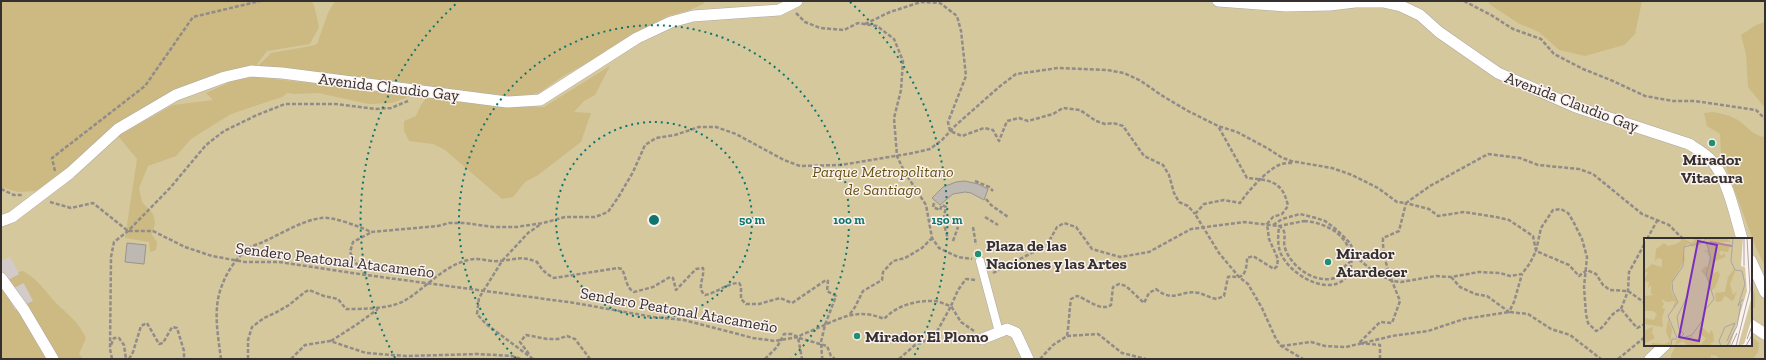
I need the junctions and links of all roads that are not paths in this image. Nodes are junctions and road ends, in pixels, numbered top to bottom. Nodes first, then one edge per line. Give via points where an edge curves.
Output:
1 (1218, 1) edge
2 (793, 3) edge
3 (1, 222) edge
4 (1742, 238) edge
5 (980, 261) road end
6 (1752, 263) edge
7 (1, 278) edge
8 (1765, 292) edge
9 (1752, 326) edge
10 (999, 332) junction
11 (1765, 334) edge
12 (982, 340) road end
13 (1664, 346) edge
14 (53, 359) edge
15 (1028, 359) edge
16 (1650, 359) edge

1 - 4 street, Avenida Claudio Gay via 1286,6 1383,2 1407,9 1420,15 1439,32 1498,73 1576,107 1696,148 1712,161 1722,178
2 - 3 street, Avenida Claudio Gay via 779,10 693,16 671,22 637,38 540,100 507,102 282,73 251,71 225,77 176,95 118,129 70,173 12,217
5 - 10 street
6 - 8 street
7 - 14 street via 24,310
9 - 11 street
10 - 12 street
10 - 15 street via 1007,329 1016,333
13 - 16 street

